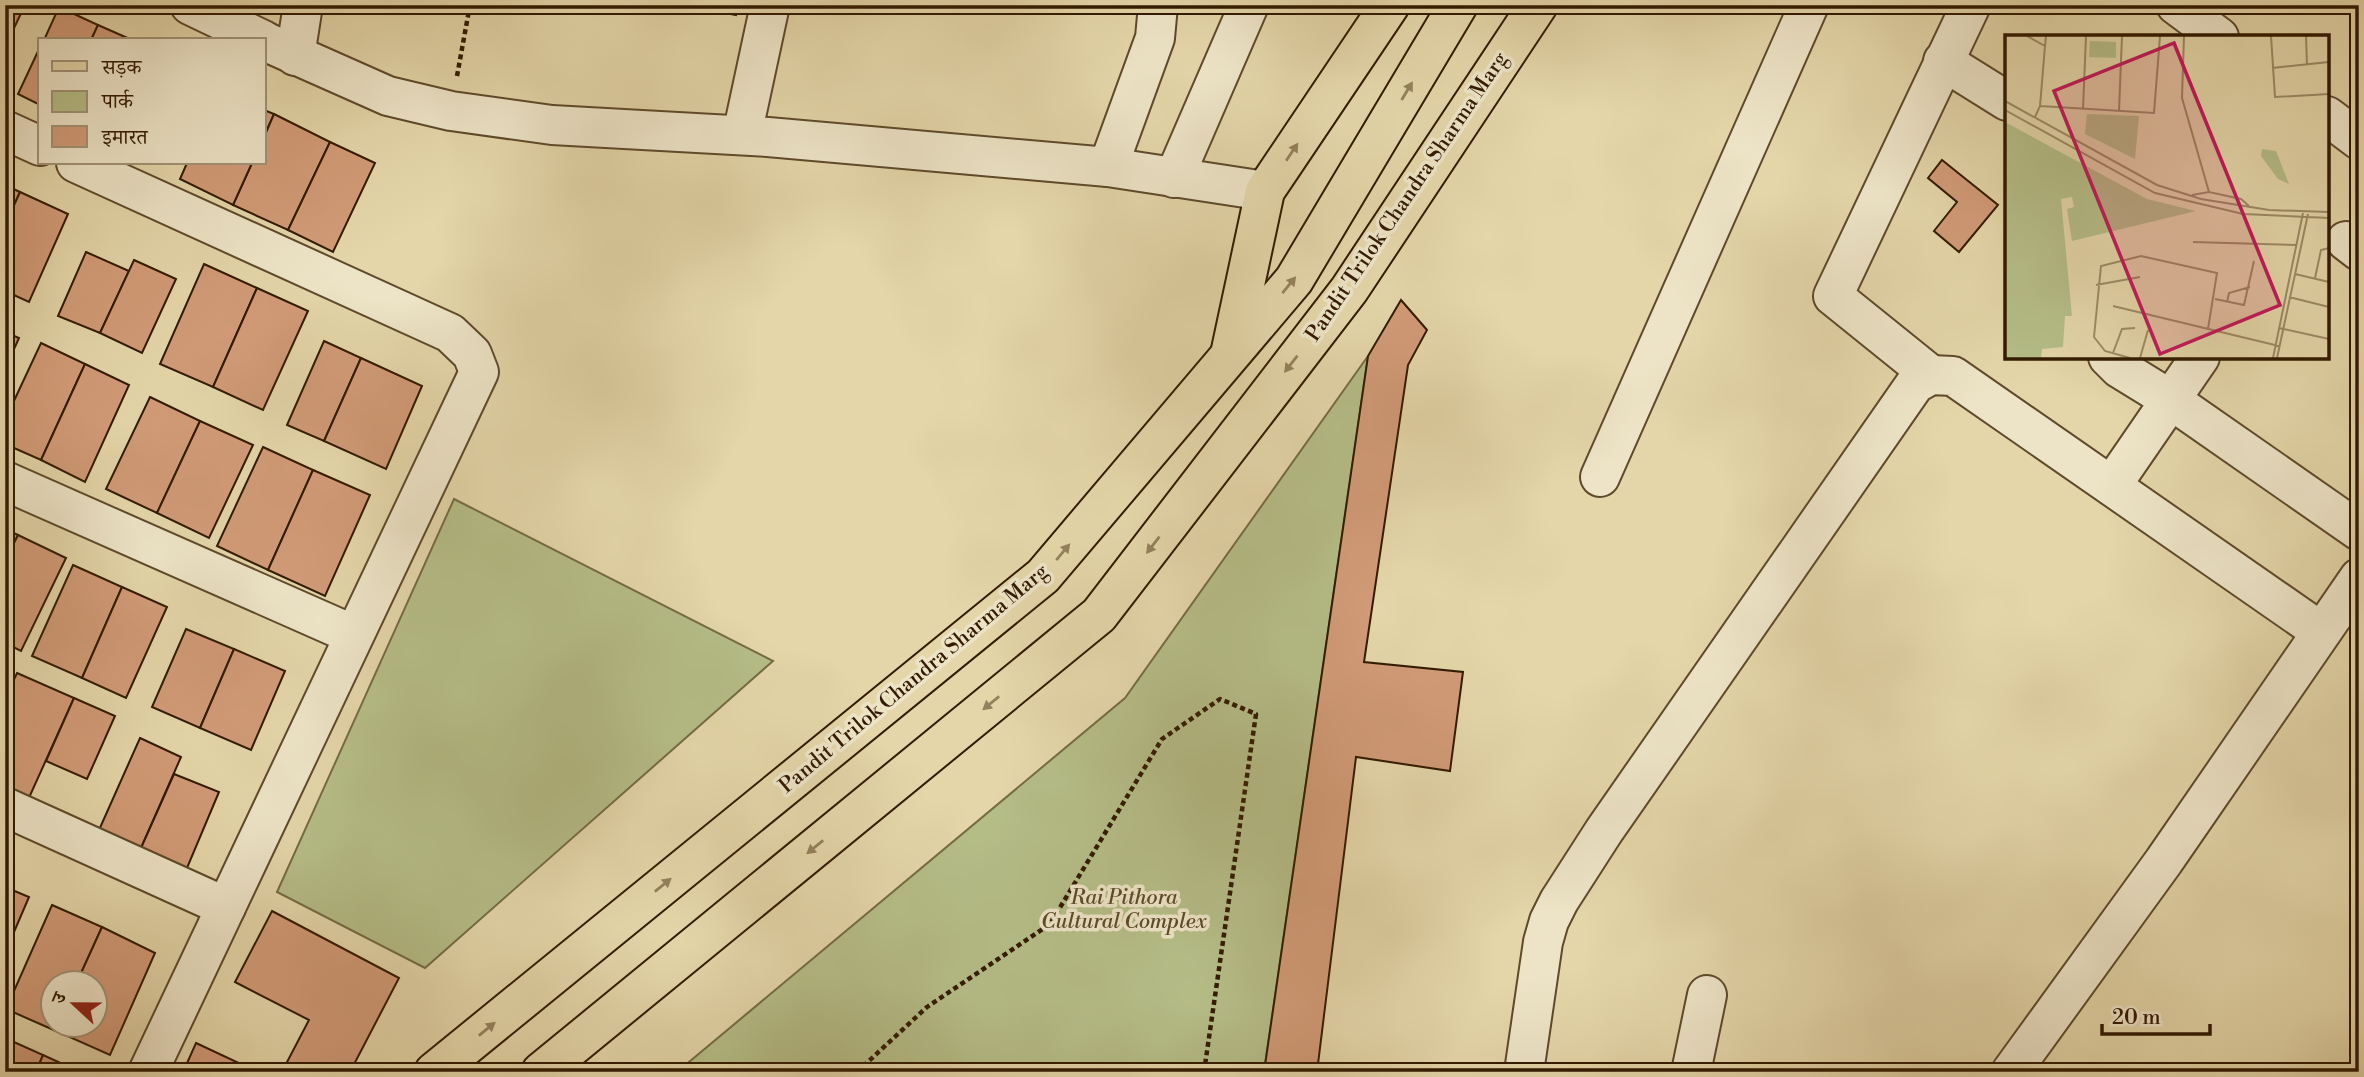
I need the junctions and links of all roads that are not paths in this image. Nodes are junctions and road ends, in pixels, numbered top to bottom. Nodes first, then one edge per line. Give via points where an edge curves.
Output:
1 (190, 5) edge
2 (303, 5) edge
3 (770, 5) edge
4 (1157, 5) edge
5 (1249, 5) edge
6 (1390, 5) edge
7 (1458, 5) edge
8 (1538, 5) edge
9 (1809, 5) edge
10 (1971, 5) edge
11 (2176, 5) edge
12 (2216, 35) edge
13 (258, 38) edge
14 (274, 46) edge
15 (1942, 61) junction
16 (2005, 100) edge
17 (2329, 117) edge
18 (5, 130) edge
19 (742, 135) junction
20 (2359, 139) edge
21 (38, 145) edge
22 (78, 164) edge
23 (1108, 167) junction
24 (1174, 178) junction
25 (1265, 191) junction
26 (1229, 356) junction
27 (2111, 359) edge
28 (2199, 359) edge
29 (1931, 374) junction
30 (2171, 400) junction
31 (1600, 477) dead end
32 (5, 481) edge
33 (2112, 485) junction
34 (2359, 531) edge
35 (2359, 578) edge
36 (2320, 631) junction
37 (354, 635) junction
38 (5, 807) edge
39 (226, 907) junction
40 (1707, 995) dead end
41 (148, 1072) edge
42 (434, 1072) edge
43 (541, 1072) edge
44 (1524, 1072) edge
45 (1691, 1072) edge
46 (2011, 1072) edge

1 - 13 street
2 - 14 street
3 - 19 street
4 - 23 street via 1155,38
5 - 24 street
25 -> 6 main road
26 -> 7 main road, Pandit Trilok Chandra Sharma Marg via 1294,280
8 -> 43 main road, Pandit Trilok Chandra Sharma Marg via 1349,290 1099,615
9 - 31 street
10 - 15 street
11 - 12 street
14 - 19 street via 388,96 451,111 552,125
15 - 16 street
15 - 29 street via 1833,296
17 - 20 street
18 - 21 street
19 - 23 street
22 - 37 street via 450,334 472,354 479,372
23 - 24 street
24 - 25 street
25 - 26 main road
42 -> 26 main road, Pandit Trilok Chandra Sharma Marg via 1043,576
27 - 30 street
28 - 30 street
29 - 33 street via 1953,376
29 - 44 street via 1915,384 1559,901 1543,942
30 - 33 street
30 - 34 street
32 - 37 street
33 - 36 street
35 - 36 street
36 - 46 street via 2164,861
37 - 39 street
38 - 39 street
39 - 41 street
40 - 45 street

